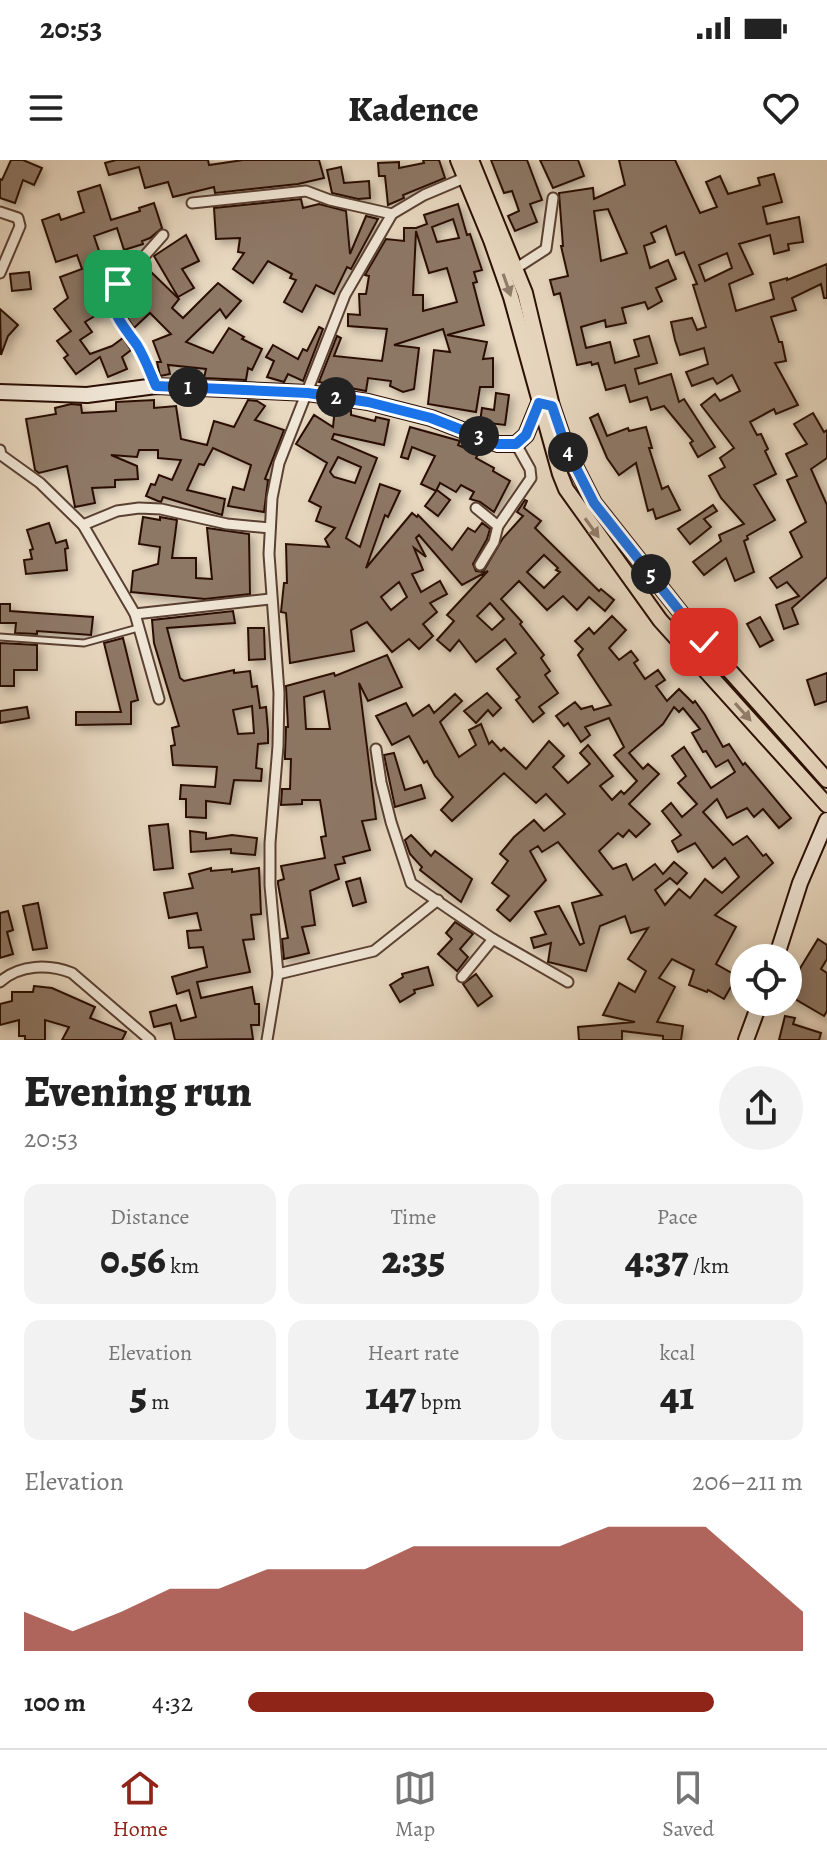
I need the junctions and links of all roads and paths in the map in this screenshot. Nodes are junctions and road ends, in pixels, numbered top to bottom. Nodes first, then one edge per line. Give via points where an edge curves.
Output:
1 (458, 160) edge
2 (471, 170) edge
3 (553, 198) dead end
4 (192, 203) dead end
5 (0, 212) edge
6 (392, 214) junction
7 (163, 235) dead end
8 (515, 269) junction
9 (0, 273) edge
10 (156, 386) junction
11 (0, 392) edge
12 (308, 393) junction
13 (546, 405) junction
14 (516, 444) junction
15 (0, 454) edge
16 (476, 508) dead end
17 (83, 525) junction
18 (498, 526) junction
19 (270, 528) junction
20 (480, 565) dead end
21 (270, 599) junction
22 (135, 614) junction
23 (139, 628) junction
24 (0, 637) edge
25 (159, 699) dead end
26 (376, 749) dead end
27 (827, 780) edge
28 (827, 805) edge
29 (827, 820) edge
30 (438, 900) junction
31 (493, 939) junction
32 (780, 944) edge
33 (278, 974) junction
34 (462, 977) dead end
35 (0, 982) edge
36 (568, 982) dead end
37 (755, 1016) edge
38 (147, 1039) edge
39 (267, 1040) edge
40 (746, 1040) edge

1 - 2 main road
2 - 6 street
2 - 8 main road
2 -> 13 main road
3 - 8 street via 546,249
4 - 6 street via 306,191
5 - 9 street via 20,221
6 - 12 street via 345,295
7 - 10 street via 111,294 119,322
8 - 13 main road via 525,293
10 - 11 street via 87,395
10 - 12 street
12 - 14 street via 368,402 431,418 498,444
12 - 19 street via 279,463
13 - 14 street
13 - 27 main road via 594,503 704,642
13 -> 28 main road via 566,489 660,620
14 - 18 street via 531,478
15 - 17 street
16 - 18 street
17 - 19 street via 139,508
17 - 22 street
18 - 20 street
19 - 21 street
21 - 22 street
21 - 33 street via 279,693 270,843
22 - 23 street
23 - 24 lane via 84,643
23 - 25 street
26 - 30 street via 406,872 411,883
29 - 32 street
30 - 31 street
30 - 33 street via 374,951
31 - 34 street
31 - 36 street
33 - 39 street
35 - 38 street via 27,968 57,967 72,973
37 - 40 street

